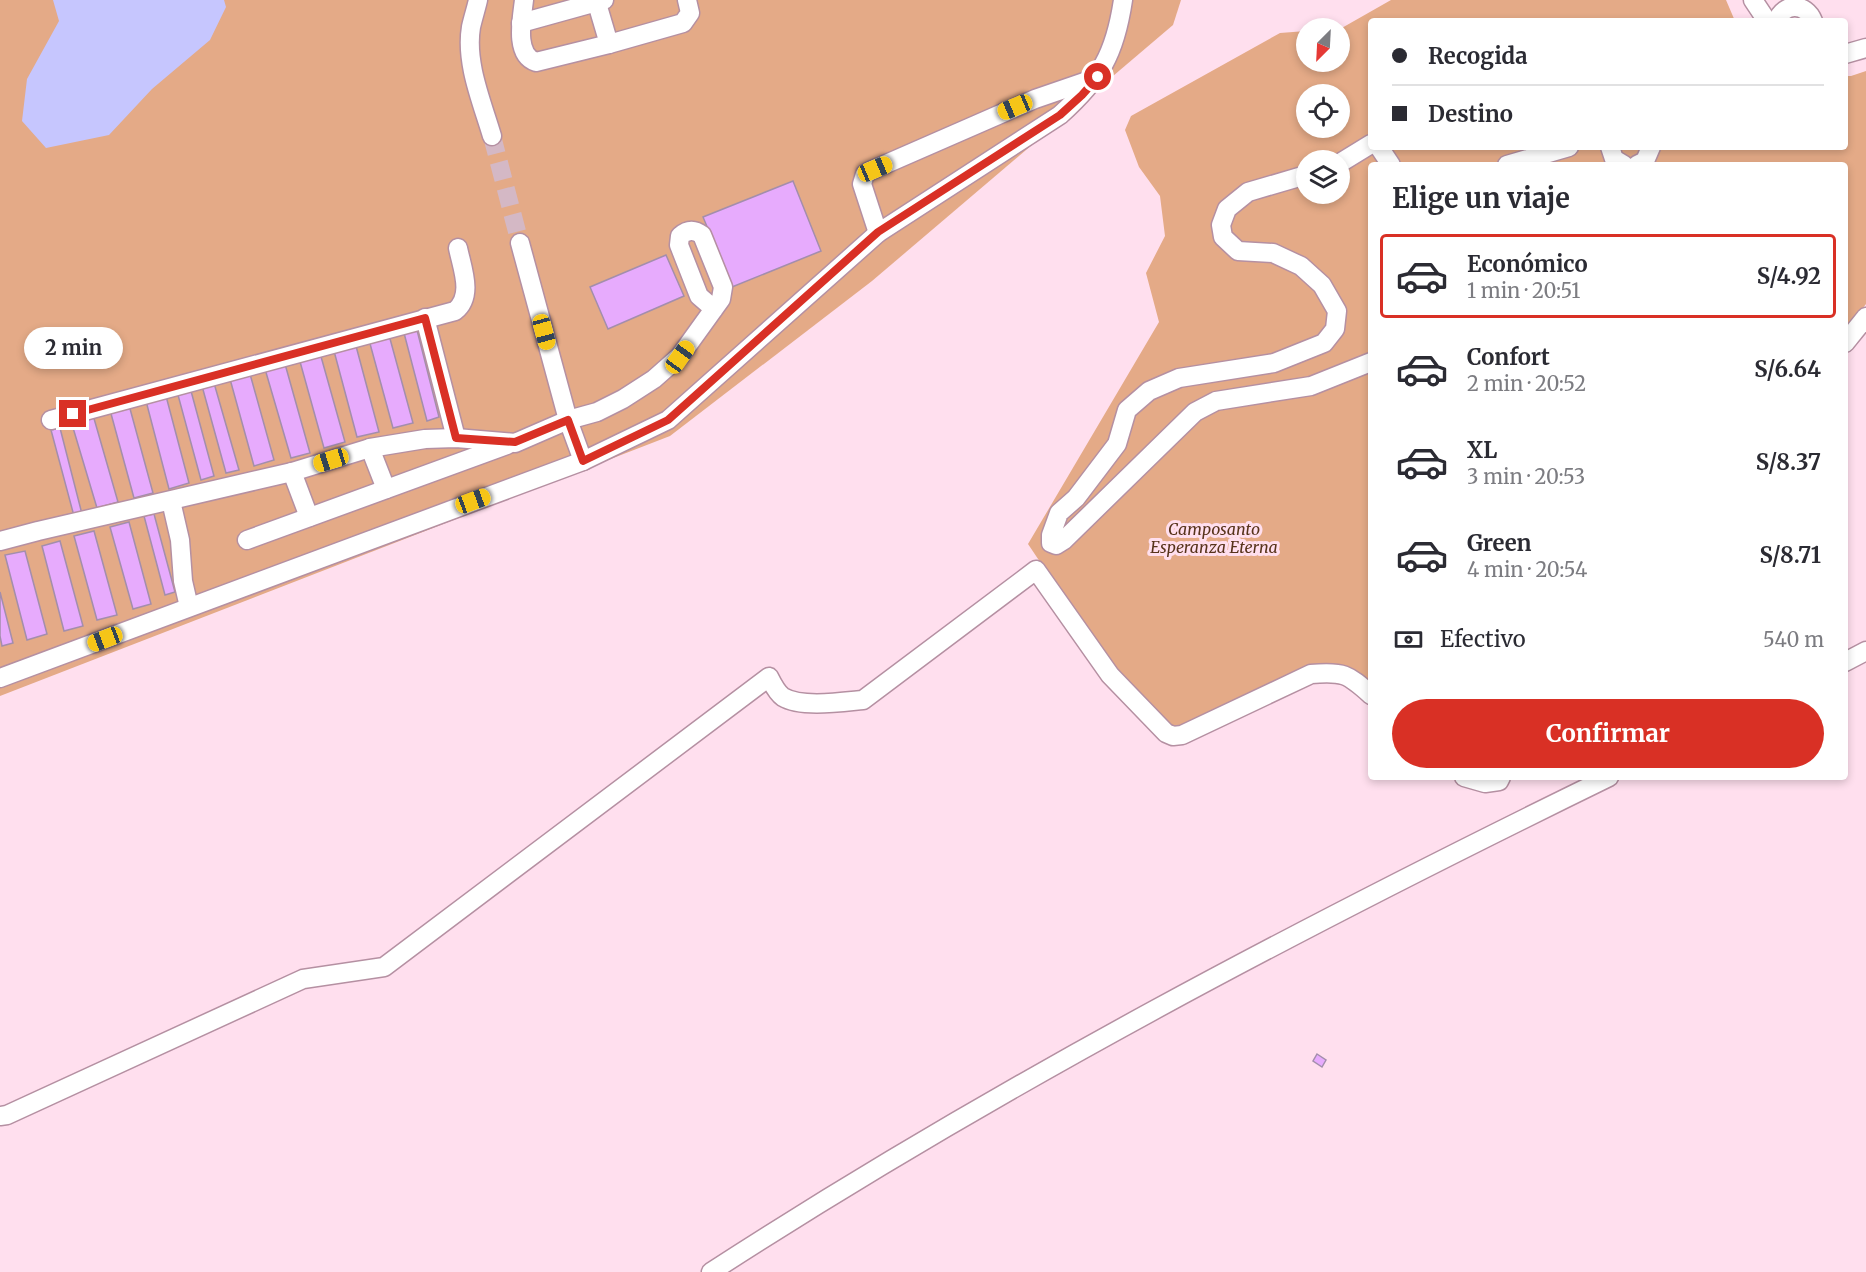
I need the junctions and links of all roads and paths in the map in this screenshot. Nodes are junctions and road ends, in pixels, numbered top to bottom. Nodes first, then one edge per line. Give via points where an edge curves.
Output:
1 (478, 0) edge
2 (524, 0) edge
3 (687, 0) edge
4 (1123, 0) edge
5 (1753, 0) edge
6 (599, 1) edge
7 (1801, 4) edge
8 (1765, 18) edge
9 (1779, 18) edge
10 (1812, 18) edge
11 (521, 23) junction
12 (609, 44) junction
13 (1866, 48) edge
14 (1848, 53) edge
15 (1098, 77) junction
16 (492, 136) tunnel mouth
17 (1368, 146) edge
18 (1559, 150) edge
19 (1611, 150) edge
20 (1350, 157) edge
21 (1517, 162) edge
22 (1619, 162) edge
23 (1296, 178) edge
24 (878, 232) junction
25 (520, 243) tunnel mouth
26 (458, 248) dead end
27 (714, 309) dead end
28 (1866, 317) edge
29 (425, 318) junction
30 (1848, 339) edge
31 (1368, 363) edge
32 (51, 420) dead end
33 (568, 420) junction
34 (456, 438) junction
35 (515, 442) junction
36 (370, 448) junction
37 (583, 461) junction
38 (292, 472) junction
39 (386, 489) junction
40 (171, 501) junction
41 (309, 517) junction
42 (247, 540) dead end
43 (0, 541) edge
44 (189, 607) junction
45 (1866, 651) edge
46 (1848, 660) edge
47 (0, 678) edge
48 (1368, 692) edge
49 (1474, 780) edge
50 (1499, 780) edge
51 (1603, 780) edge
52 (0, 1116) edge
53 (711, 1272) edge

1 - 16 street via 470,49
2 - 11 street
3 - 12 street via 690,13 682,23
4 - 15 street via 1112,51
5 - 8 street
6 - 11 street
6 - 12 street
7 - 9 street via 1788,8
7 - 10 street
11 - 12 street via 523,50 536,62
13 - 14 street
15 - 24 street via 1060,115
15 - 24 street via 1035,99 865,174 862,184
17 - 20 street
18 - 21 street
19 - 22 street
23 - 31 street via 1248,192 1227,209 1221,225 1223,237 1238,251 1273,253 1301,266 1323,285 1337,311 1335,329 1324,343 1274,363 1179,378 1149,391 1127,410 1117,444 1076,498 1059,513 1051,543 1056,545 1064,540 1195,412 1216,401 1311,386
24 - 37 street via 679,412
25 - 33 street
26 - 29 street via 466,293 463,304 455,311
27 - 33 street via 680,357 654,379 597,412
28 - 30 street
29 - 32 street
29 - 34 street
33 - 35 street
33 - 37 street
34 - 35 street
34 - 36 street
35 - 39 street
36 - 38 street
36 - 39 street
37 - 44 street
38 - 40 street
38 - 41 street
39 - 41 street
40 - 43 street
40 - 44 street
41 - 42 street
44 - 47 street
45 - 46 street
48 - 52 street via 1350,676 1311,674 1173,736 1110,675 1036,570 863,700 803,702 782,696 769,677 384,967 303,979
49 - 50 street
51 - 53 street via 1204,981 925,1139

